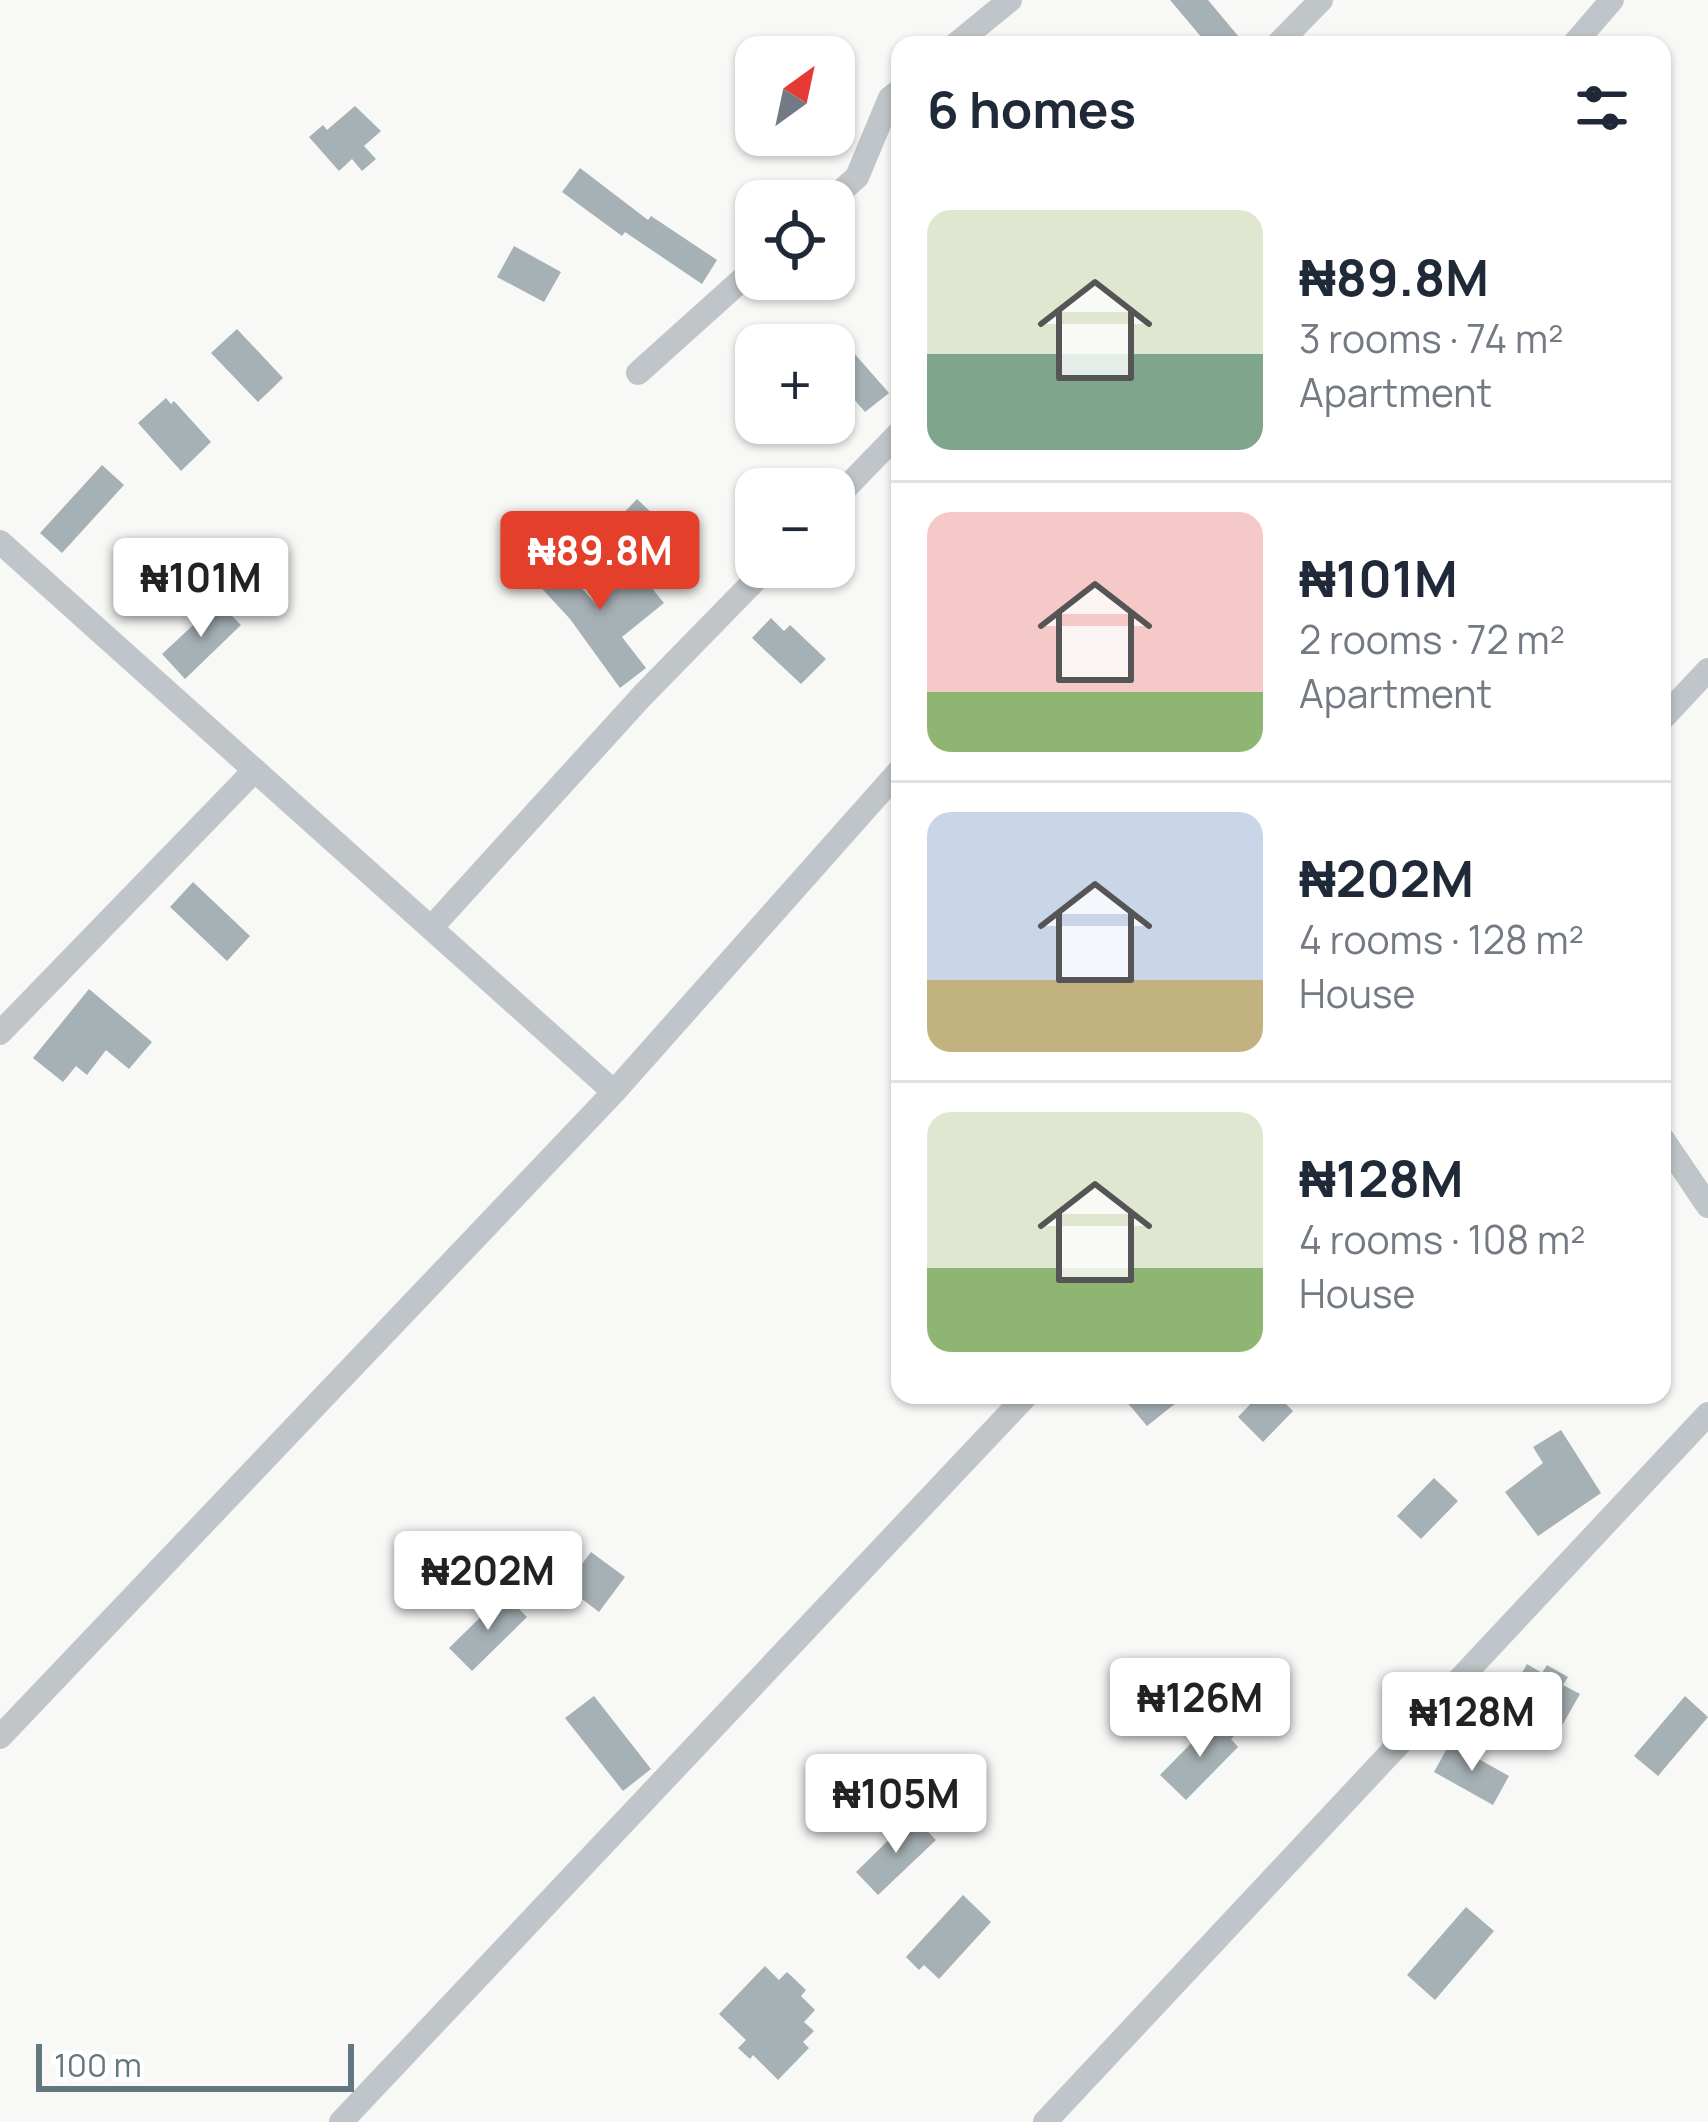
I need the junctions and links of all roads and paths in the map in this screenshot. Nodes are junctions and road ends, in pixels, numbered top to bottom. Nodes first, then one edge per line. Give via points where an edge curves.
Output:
1 (1010, 0) edge
2 (1321, 0) edge
3 (1612, 0) edge
4 (966, 36) edge
5 (1286, 36) edge
6 (1581, 36) edge
7 (891, 97) edge
8 (853, 180) edge
9 (735, 286) edge
10 (638, 373) dead end
11 (891, 441) edge
12 (855, 478) edge
13 (0, 542) edge
14 (747, 588) edge
15 (1708, 670) edge
16 (1671, 709) edge
17 (255, 770) junction
18 (891, 780) edge
19 (431, 928) junction
20 (0, 1033) edge
21 (614, 1092) junction
22 (1671, 1151) edge
23 (1708, 1206) edge
24 (1019, 1404) edge
25 (1708, 1414) edge
26 (0, 1737) edge
27 (341, 2122) edge
28 (1046, 2122) edge

1 - 4 street
2 - 5 street
3 - 6 street
7 - 8 street
9 - 10 street
11 - 12 street
13 - 17 street
14 - 19 street
15 - 16 street
17 - 19 street
17 - 20 street
18 - 21 street
19 - 21 street
21 - 26 street
22 - 23 street
24 - 27 street
25 - 28 street

